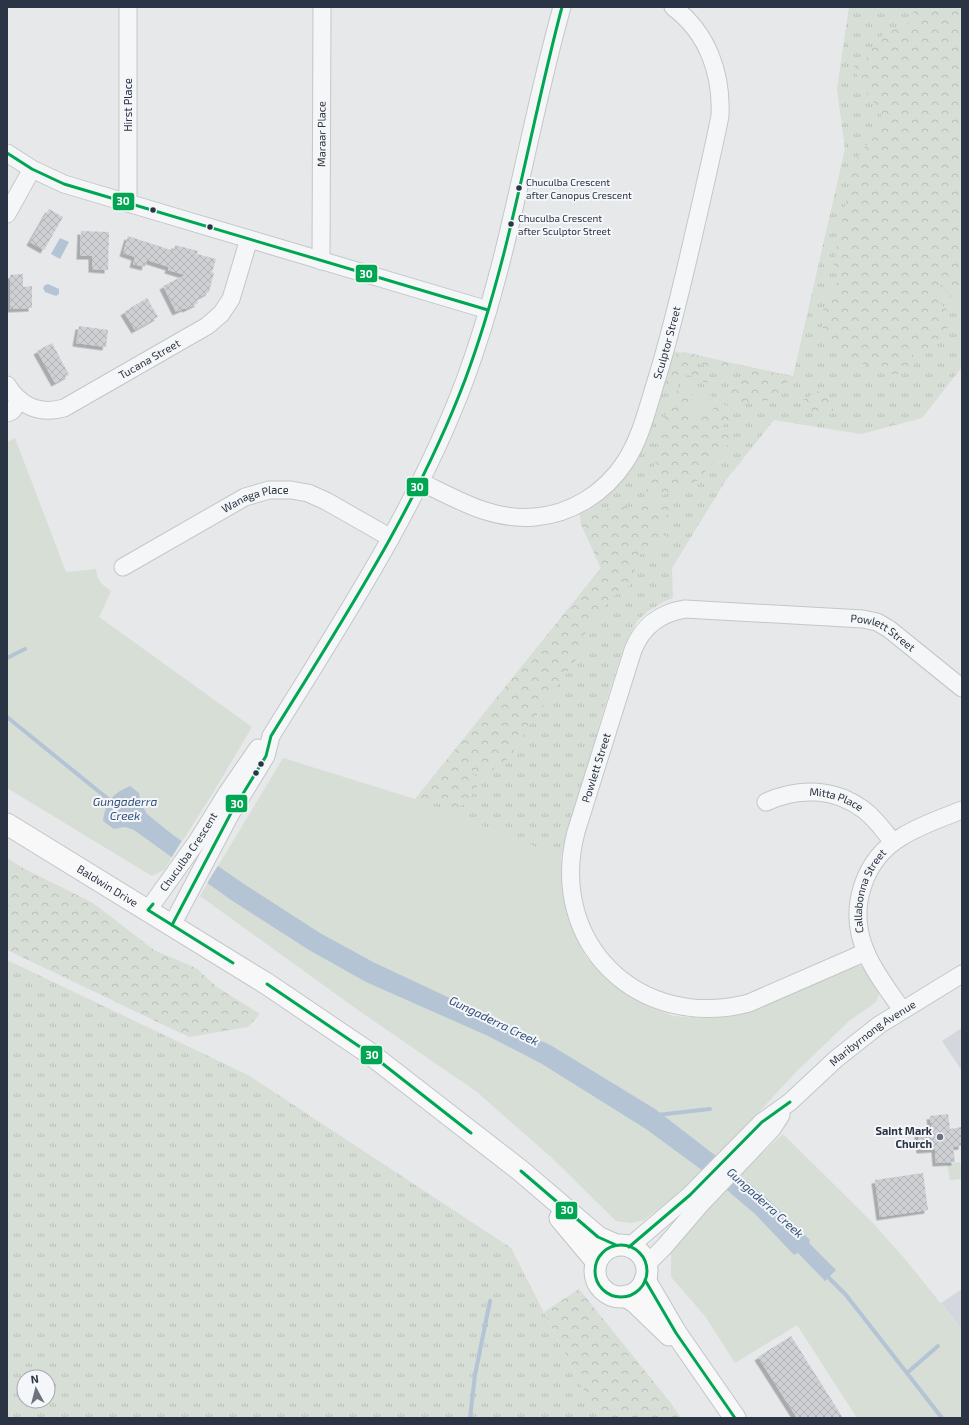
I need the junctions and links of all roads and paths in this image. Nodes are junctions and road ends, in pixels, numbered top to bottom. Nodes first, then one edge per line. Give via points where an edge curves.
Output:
1 (128, 7) edge
2 (322, 7) edge
3 (562, 7) edge
4 (672, 7) edge
5 (7, 153) edge
6 (32, 169) junction
7 (128, 203) junction
8 (7, 214) edge
9 (249, 239) junction
10 (321, 261) junction
11 (488, 310) junction
12 (7, 384) edge
13 (20, 400) junction
14 (7, 413) edge
15 (421, 482) junction
16 (391, 538) junction
17 (123, 567) dead end
18 (962, 688) edge
19 (766, 802) dead end
20 (962, 810) edge
21 (7, 824) edge
22 (893, 842) junction
23 (205, 844) junction
24 (148, 910) junction
25 (172, 925) junction
26 (866, 952) junction
27 (962, 974) edge
28 (902, 1010) junction
29 (520, 1171) junction
30 (695, 1200) junction
31 (623, 1246) junction
32 (596, 1261) junction
33 (645, 1272) junction
34 (626, 1296) junction
35 (697, 1364) junction
36 (735, 1418) edge

1 - 7 street, Hirst Place
2 - 10 street, Maraar Place
3 - 11 street, Chuculba Crescent
4 - 15 street, Sculptor Street via 694,28 708,50 720,89 720,116 673,322 650,400 631,451 607,484 586,500 562,511 535,517 508,517 482,511
5 - 6 street
6 - 7 street via 64,184
6 - 8 street
7 - 9 street
9 - 10 street
9 - 13 street, Tucana Street via 231,299 221,314 206,326 64,408 41,410
10 - 11 street
11 - 15 street, Chuculba Crescent via 454,408
12 - 13 street, Tucana Street
13 - 14 street via 12,411
15 - 16 street, Chuculba Crescent
16 - 17 street, Wanaga Place via 308,493 268,490 245,497
16 - 23 street, Chuculba Crescent via 272,736 257,749 227,793
18 - 26 street, Powlett Street via 889,629 877,622 863,620 685,609 668,613 653,622 641,634 633,650 576,832 570,860 571,888 577,916 596,954 616,975 639,992 665,1003 707,1010 749,1003
19 - 22 street, Mitta Place via 799,792 811,791 834,795 865,810
20 - 22 street, Callabonna Street via 913,830
21 - 24 main road, Baldwin Drive
22 - 26 street, Callabonna Street via 871,867 861,892 858,920
23 - 24 street, Chuculba Crescent via 173,876
23 - 25 street, Chuculba Crescent via 191,890
24 - 25 main road, Baldwin Drive
25 - 29 main road, Baldwin Drive via 267,984 369,1054
26 - 28 street, Callabonna Street
27 - 28 street, Maribyrnong Avenue
28 - 30 street, Maribyrnong Avenue via 836,1059 790,1102 772,1129 745,1148
29 - 31 main road, Baldwin Drive via 598,1238
29 - 32 main road, Baldwin Drive
30 - 31 street, Maribyrnong Avenue
30 - 33 street, Maribyrnong Avenue
31 - 32 main road via 608,1248
31 - 33 main road via 637,1251 643,1257
32 - 34 main road via 596,1279 604,1291
33 - 34 main road via 640,1287
33 - 35 main road via 676,1333
34 - 35 main road via 636,1302
35 - 36 main road

